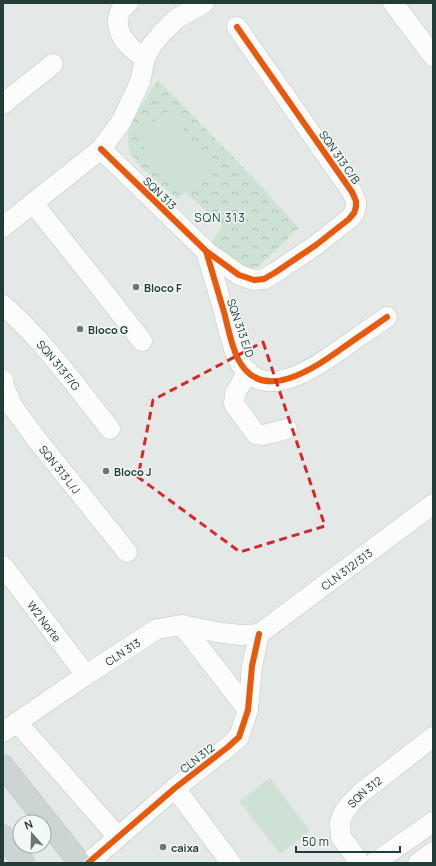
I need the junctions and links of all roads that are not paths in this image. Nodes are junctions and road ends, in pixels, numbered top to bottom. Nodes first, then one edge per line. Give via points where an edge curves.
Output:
1 (128, 3) edge
2 (204, 3) edge
3 (393, 3) edge
4 (237, 27) dead end
5 (433, 56) edge
6 (145, 58) junction
7 (53, 64) dead end
8 (3, 104) edge
9 (101, 149) junction
10 (33, 203) junction
11 (3, 227) edge
12 (206, 251) junction
13 (3, 305) edge
14 (387, 317) dead end
15 (142, 341) dead end
16 (248, 371) junction
17 (3, 380) edge
18 (110, 428) dead end
19 (287, 429) dead end
20 (433, 504) edge
21 (127, 552) dead end
22 (3, 566) edge
23 (182, 625) junction
24 (259, 634) junction
25 (86, 675) junction
26 (248, 710) junction
27 (10, 727) edge
28 (433, 737) edge
29 (3, 766) edge
30 (175, 788) junction
31 (433, 822) edge
32 (3, 836) edge
33 (118, 837) junction
34 (433, 852) edge
35 (24, 863) edge
36 (80, 863) edge
37 (88, 863) edge
38 (231, 863) edge
39 (360, 863) edge
40 (374, 863) edge
41 (418, 863) edge

1 - 6 street via 121,10 118,28 130,47
2 - 6 street via 176,19 152,45
3 - 5 street
4 - 12 street, SQN 313 C/B via 352,192 356,207 349,219 316,245 264,279 254,280 239,275
6 - 9 street via 140,82 121,122
7 - 8 street
9 - 10 street
9 - 12 street, SQN 313
10 - 11 street
10 - 15 street
12 - 16 street, SQN 313 E/D via 234,345 239,359
13 - 18 street, SQN 313 F/G via 41,342
14 - 16 street, SQN 313 E/D via 321,363 298,375 276,382 256,378
16 - 19 street via 234,394 234,404 256,434 264,435
17 - 21 street, SQN 313 L/J via 17,413
20 - 24 street, CLN 312/313
22 - 25 street, W2 Norte
23 - 24 street, CLN 313 via 222,633
23 - 25 street, CLN 313 via 157,629
23 - 26 street
24 - 26 street, CLN 312 via 252,666
25 - 27 street, CLN 313
26 - 30 street, CLN 312 via 239,737
27 - 33 street
28 - 39 street, SQN 312 via 362,792 344,812 340,822 341,837
29 - 36 main road
30 - 33 street, CLN 312
30 - 38 street
31 - 40 street
32 - 35 main road
33 - 37 street, CLN 312
34 - 41 street

